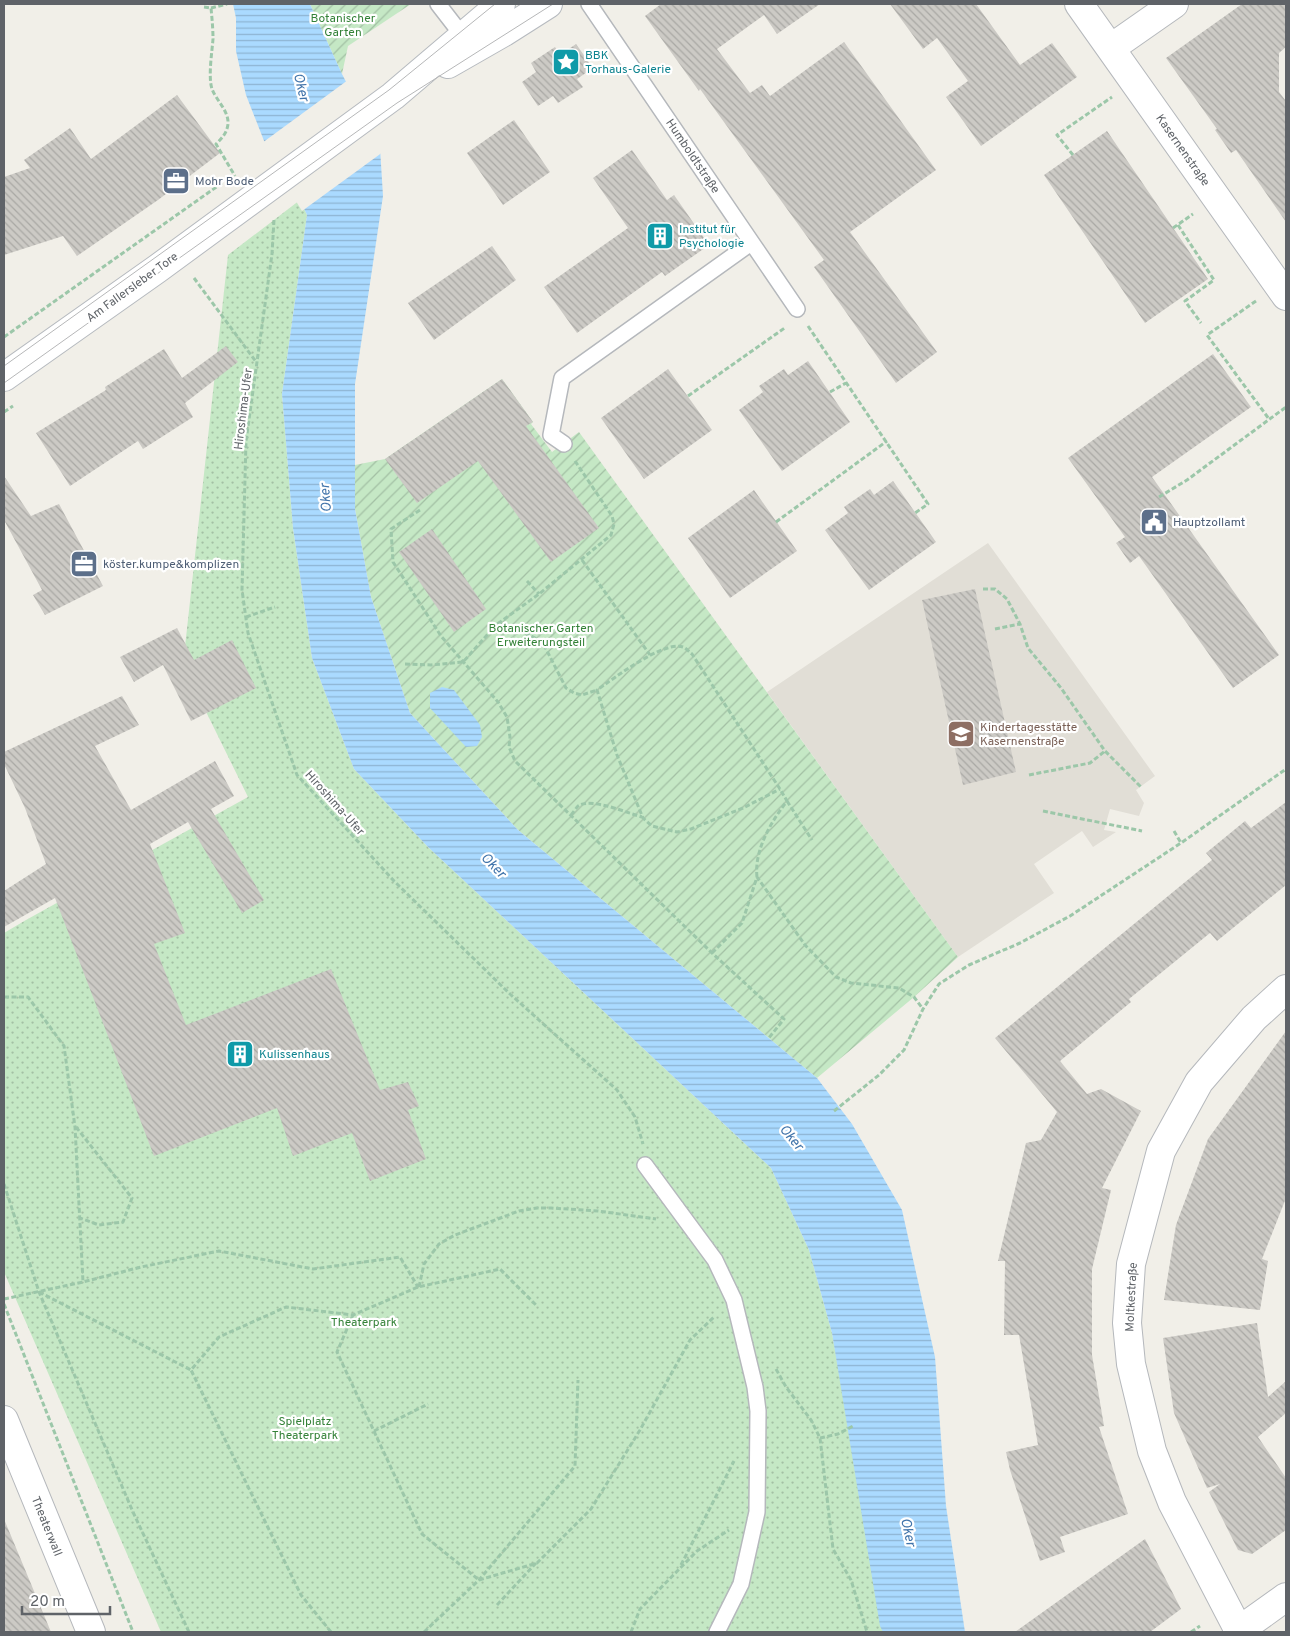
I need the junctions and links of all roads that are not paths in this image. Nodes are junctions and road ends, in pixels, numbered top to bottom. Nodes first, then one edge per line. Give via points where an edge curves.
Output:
1 (438, 4) edge
2 (501, 4) edge
3 (548, 4) edge
4 (589, 4) edge
5 (1079, 4) edge
6 (1174, 4) edge
7 (462, 36) junction
8 (1111, 48) junction
9 (393, 96) junction
10 (751, 243) junction
11 (1283, 291) edge
12 (797, 309) road end
13 (4, 377) edge
14 (564, 444) road end
15 (1286, 989) edge
16 (645, 1165) road end
17 (4, 1420) edge
18 (1286, 1597) edge
19 (91, 1632) edge
20 (718, 1632) edge
21 (1239, 1632) edge

1 - 7 lane
2 - 7 street
3 - 9 street
4 - 10 lane, Humboldtstraße
5 - 8 street, Kasernenstraße
6 - 8 street
7 - 9 street
8 - 11 street, Kasernenstraße
9 - 13 street, Am Fallersleber Tore via 266,205
10 - 12 lane, Humboldtstraße
10 - 14 lane via 562,378 550,435
15 - 21 street, Moltkestraße via 1254,1018 1192,1094 1161,1151 1131,1264 1127,1324 1130,1364 1152,1451 1172,1502
16 - 20 lane via 715,1260 734,1300 755,1387 758,1411 757,1512 741,1584
17 - 19 street, Theaterwall
18 - 21 street

